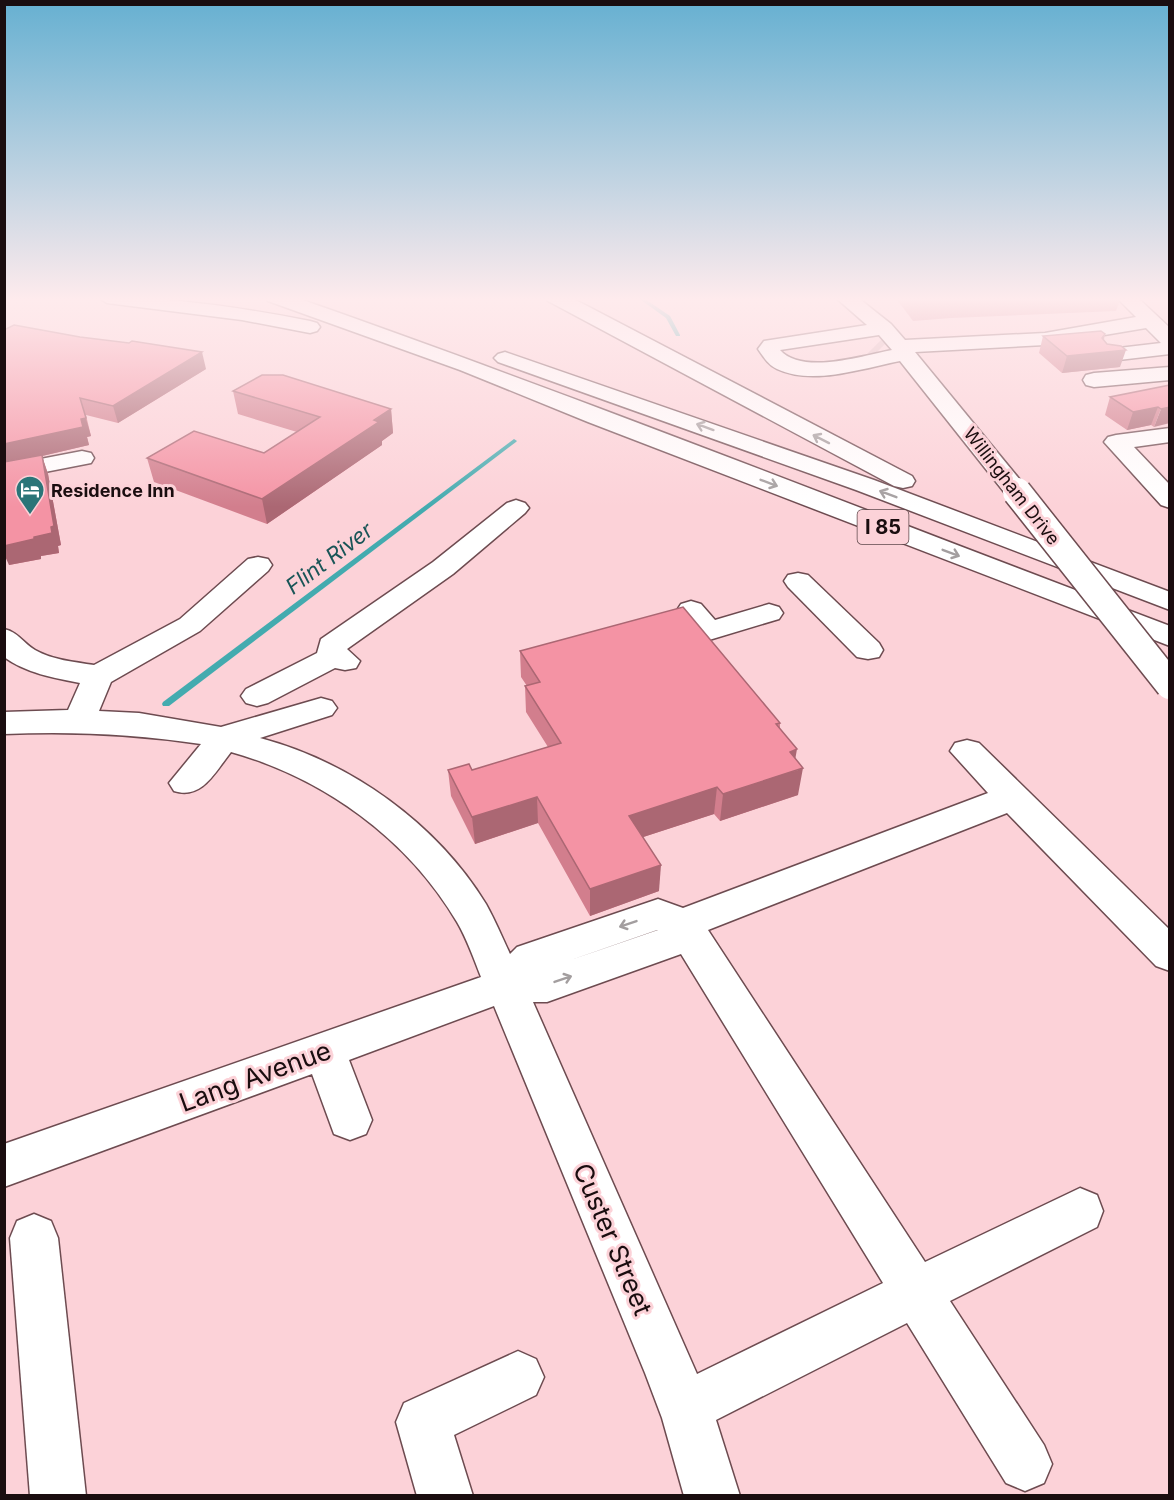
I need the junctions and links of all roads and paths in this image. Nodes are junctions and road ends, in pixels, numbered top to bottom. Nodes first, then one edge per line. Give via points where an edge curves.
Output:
1 (448, 367) edge
2 (475, 367) edge
3 (536, 367) edge
4 (684, 367) edge
5 (906, 367) tunnel mouth
6 (1170, 373) edge
7 (1094, 380) dead end
8 (596, 417) junction
9 (1170, 435) edge
10 (82, 458) dead end
11 (4, 473) edge
12 (1159, 477) edge
13 (1170, 500) edge
14 (516, 508) dead end
15 (1041, 552) junction
16 (258, 565) dead end
17 (798, 581) dead end
18 (1170, 602) edge
19 (691, 610) dead end
20 (769, 614) dead end
21 (1170, 637) edge
22 (4, 638) edge
23 (868, 650) dead end
24 (98, 676) junction
25 (1170, 685) edge
26 (257, 696) dead end
27 (321, 708) dead end
28 (80, 719) junction
29 (4, 723) edge
30 (226, 737) junction
31 (967, 751) dead end
32 (186, 783) dead end
33 (1013, 797) junction
34 (682, 924) junction
35 (1170, 955) edge
36 (505, 985) junction
37 (325, 1051) junction
38 (350, 1120) dead end
39 (4, 1166) edge
40 (1080, 1211) dead end
41 (34, 1238) dead end
42 (916, 1292) junction
43 (518, 1377) dead end
44 (684, 1408) junction
45 (1025, 1464) dead end
46 (58, 1496) edge
47 (445, 1496) edge
48 (711, 1496) edge

1 - 8 main road
2 - 8 main road, I 85
15 -> 3 main road, I 85
15 -> 4 main road
5 - 25 main road, Willingham Drive, bridge via 1017,492
6 - 7 main road
8 -> 21 main road, I 85
9 - 12 main road via 1116,442
10 - 11 main road
12 - 13 main road
14 - 26 main road via 443,568 332,646 339,659
15 - 18 main road, I 85
16 - 24 main road via 190,625
17 - 23 main road
19 - 20 main road via 710,631
22 - 24 main road via 12,650 45,666
24 - 28 main road
27 - 30 main road
28 - 29 main road, Custer Street
28 - 30 main road, Custer Street via 140,722
30 - 32 main road
30 - 36 main road, Custer Street via 272,751 331,778 385,813 432,858 471,913
31 - 33 main road
33 - 34 main road
33 - 35 main road
34 - 36 main road via 675,940 594,969 547,985
34 - 42 main road
36 - 37 main road, Lang Avenue
36 - 44 main road, Custer Street
37 - 38 main road
37 - 39 main road, Lang Avenue
40 - 42 main road
41 - 46 main road
42 - 44 main road
42 - 45 main road
43 - 47 main road via 423,1422
44 - 48 main road, Custer Street

